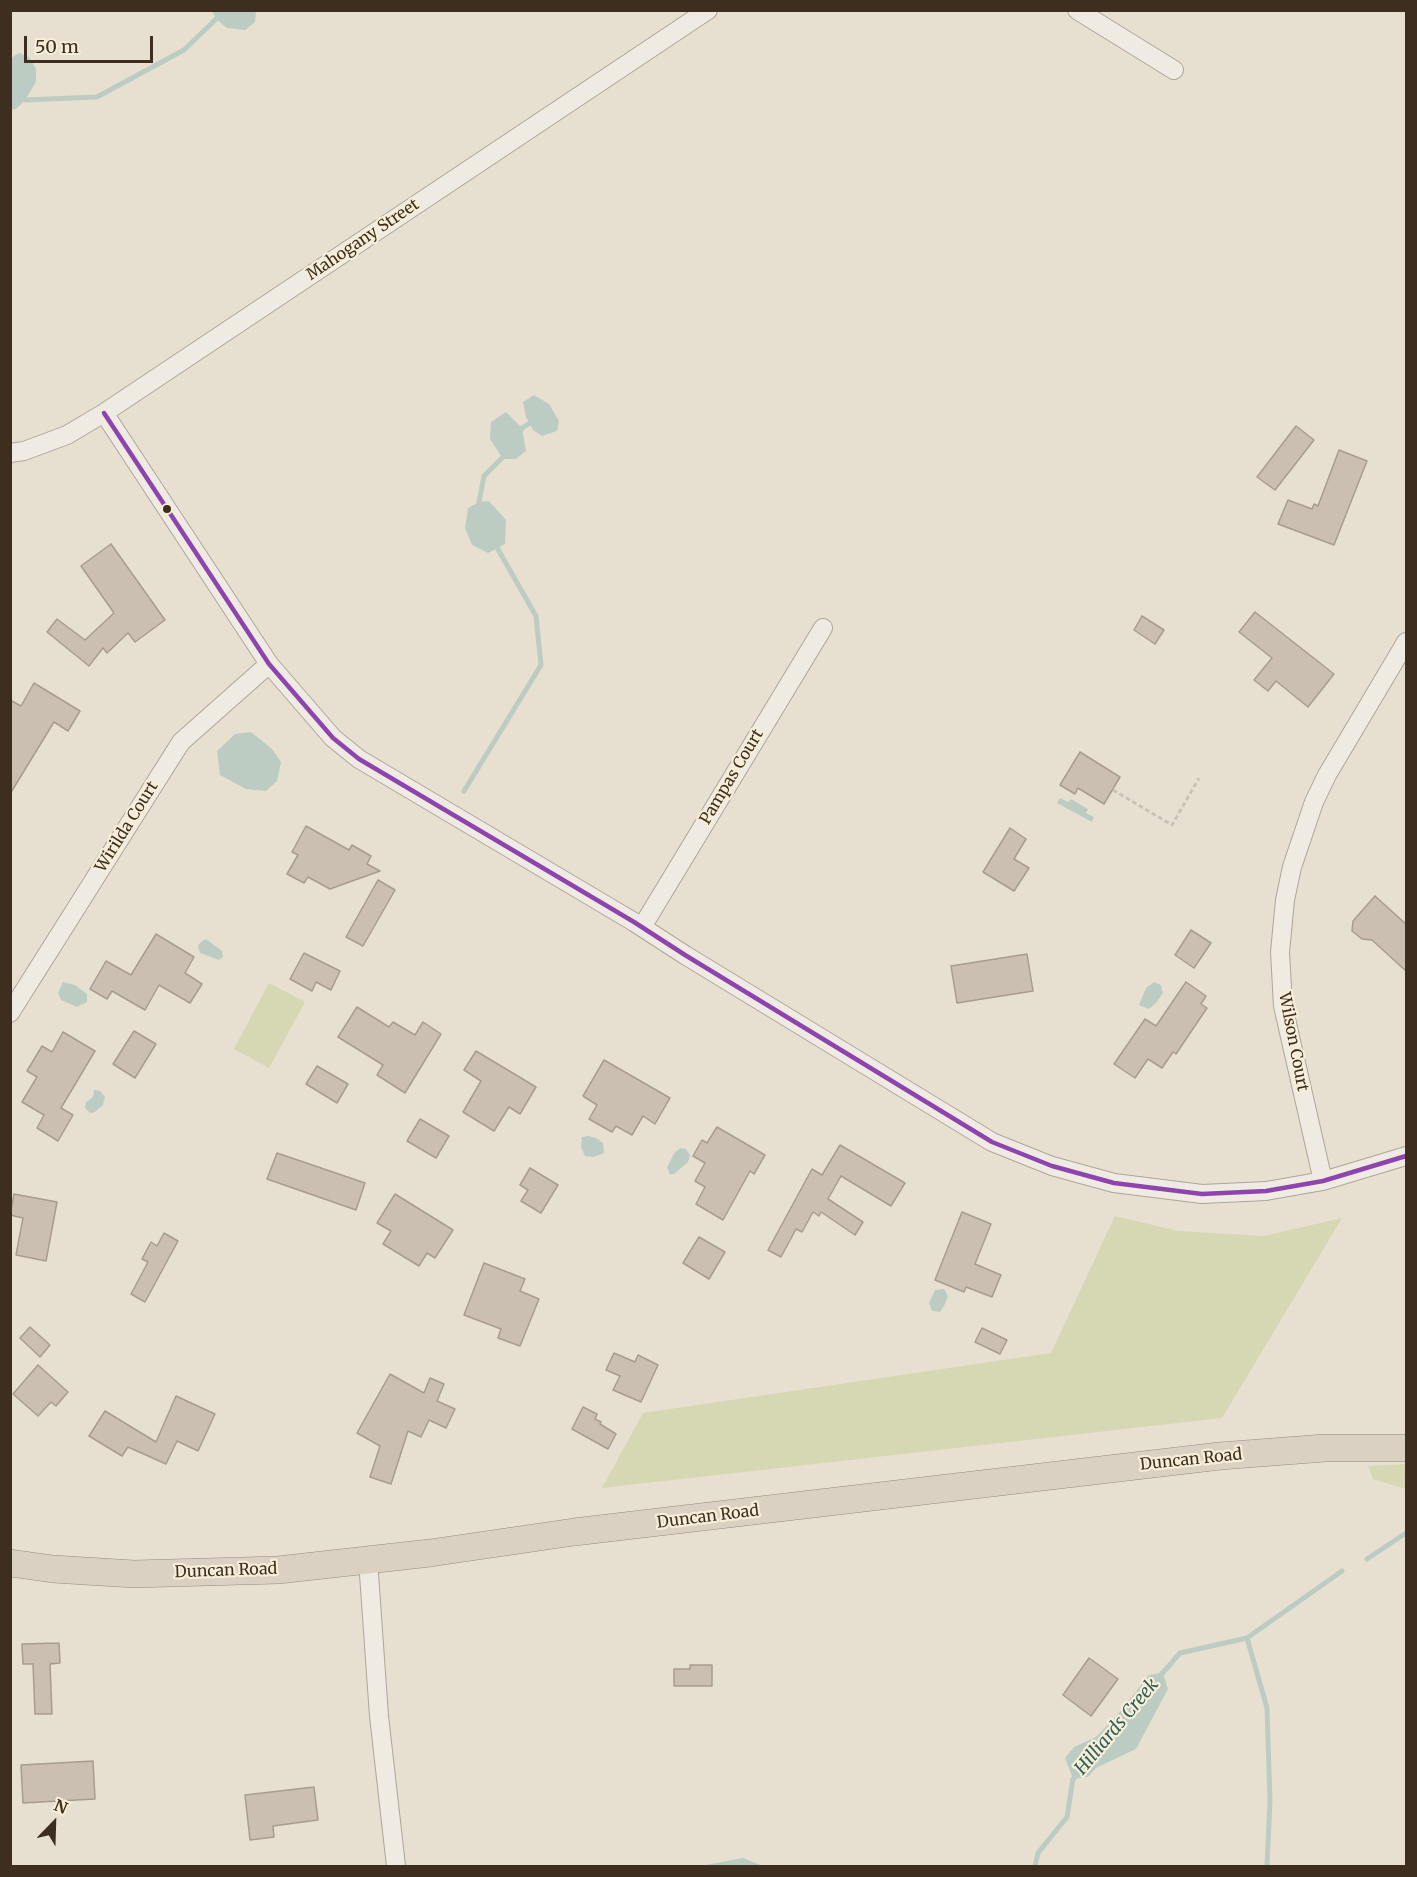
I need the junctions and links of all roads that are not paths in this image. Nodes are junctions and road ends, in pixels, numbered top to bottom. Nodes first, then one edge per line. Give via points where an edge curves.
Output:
1 (708, 10) edge
2 (1077, 10) edge
3 (1174, 70) dead end
4 (104, 413) junction
5 (10, 453) edge
6 (823, 628) dead end
7 (1407, 642) edge
8 (269, 664) junction
9 (642, 927) junction
10 (10, 1013) edge
11 (1407, 1156) edge
12 (1323, 1181) junction
13 (1407, 1448) edge
14 (368, 1560) junction
15 (10, 1563) edge
16 (396, 1866) edge

1 - 4 street, Mahogany Street
2 - 3 street
4 - 5 street, Mahogany Street via 67,435
4 - 8 street
6 - 9 street, Pampas Court
7 - 12 street, Wilson Court via 1314,802 1285,900 1280,952 1283,1006
8 - 9 street via 333,738 359,759
8 - 10 street, Wirilda Court via 181,742
9 - 12 street via 983,1137 1052,1166 1114,1183 1202,1194 1266,1191
11 - 12 street
13 - 14 highway, Duncan Road via 1325,1448 1220,1456
14 - 15 highway, Duncan Road via 278,1570 159,1574
14 - 16 street via 379,1716

